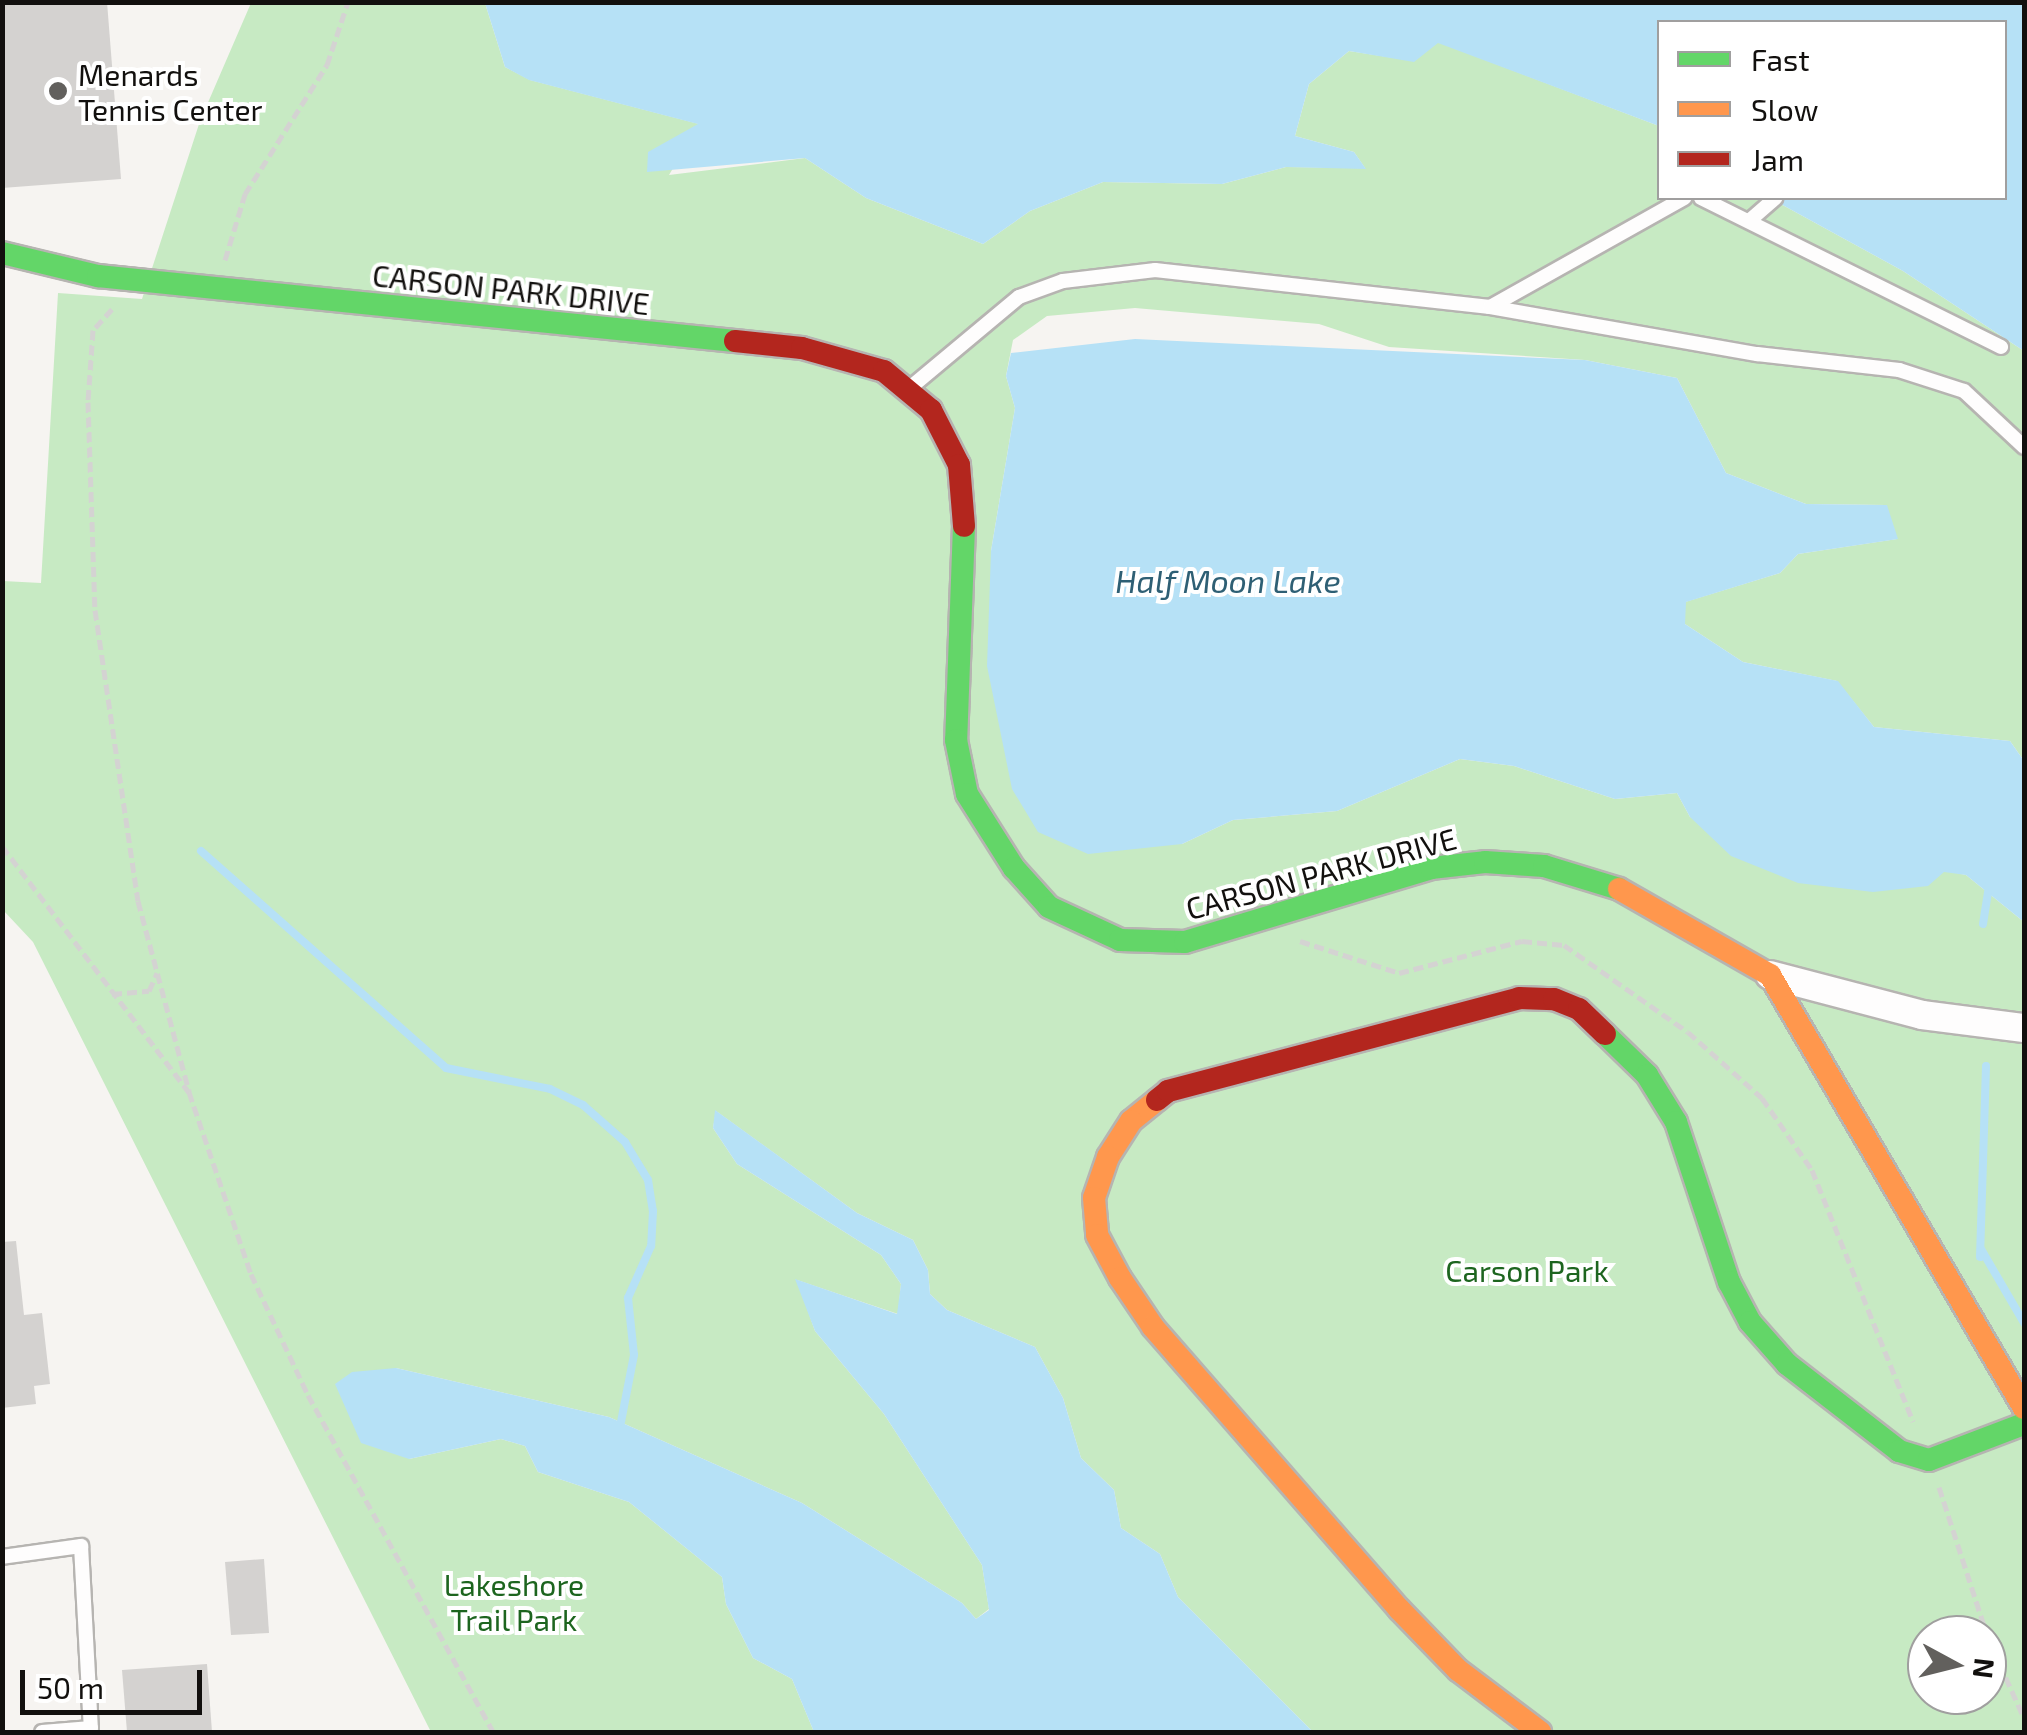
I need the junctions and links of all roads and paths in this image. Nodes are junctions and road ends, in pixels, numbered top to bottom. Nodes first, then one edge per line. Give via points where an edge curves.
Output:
1 (348, 2) edge
2 (1680, 200) edge
3 (1704, 200) edge
4 (1773, 200) edge
5 (1749, 221) junction
6 (2, 253) edge
7 (224, 273) dead end
8 (98, 276) junction
9 (19, 282) dead end
10 (124, 306) dead end
11 (1490, 307) junction
12 (2001, 348) dead end
13 (910, 387) junction
14 (2024, 447) edge
15 (2, 846) edge
16 (1284, 942) dead end
17 (158, 972) junction
18 (1770, 975) junction
19 (109, 993) junction
20 (2024, 1028) edge
21 (189, 1092) junction
22 (2024, 1408) edge
23 (2024, 1424) edge
24 (1928, 1460) junction
25 (2, 1557) edge
26 (1980, 1615) edge
27 (2007, 1680) edge
28 (2024, 1718) edge
29 (42, 1732) edge
30 (494, 1732) edge
31 (1540, 1732) edge

1 - 7 path via 327,66 245,194 229,234
2 - 11 lane
3 - 5 lane
4 - 5 lane
5 - 12 lane
6 - 8 street, CARSON PARK DRIVE
8 - 9 street, CARSON PARK DRIVE via 67,286
8 - 13 street, CARSON PARK DRIVE via 802,348 845,356
10 - 17 path via 105,313 92,330 95,610 138,901
11 - 13 lane via 1155,270 1105,273 1019,297
11 - 14 lane via 1758,354 1900,370 1964,391
13 - 18 street, CARSON PARK DRIVE via 948,438 958,465 964,524 956,740 967,794 1014,868 1049,907 1120,940 1185,942 1431,868 1485,862 1544,866 1610,885 1674,915
15 - 19 path
16 - 24 path via 1303,941 1399,974 1522,941 1564,944 1688,1032 1762,1098 1812,1170
17 - 19 path via 149,991 123,998
17 - 21 path
18 - 20 street via 1922,1015
18 - 22 street, CARSON PARK DRIVE
19 - 21 path
21 - 30 path via 251,1274 308,1395
23 - 24 street
24 - 26 path
24 - 31 street via 1898,1451 1787,1364 1750,1322 1728,1282 1676,1122 1646,1074 1580,1009 1554,999 1519,998 1168,1092 1131,1121 1108,1157 1094,1198 1097,1235 1120,1278 1154,1327 1399,1609 1458,1670
25 - 29 lane via 81,1546 90,1728
27 - 28 path

